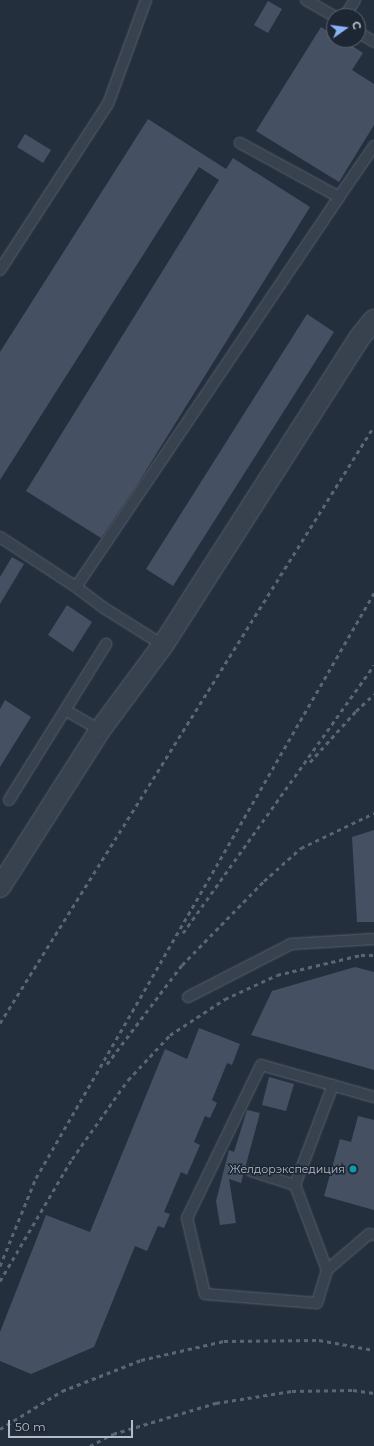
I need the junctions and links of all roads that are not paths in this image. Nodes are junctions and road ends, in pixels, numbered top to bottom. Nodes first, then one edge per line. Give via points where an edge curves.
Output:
1 (146, 0) edge
2 (306, 0) edge
3 (326, 11) edge
4 (240, 143) dead end
5 (374, 146) edge
6 (339, 197) junction
7 (0, 270) edge
8 (374, 320) edge
9 (0, 537) edge
10 (76, 587) junction
11 (106, 644) dead end
12 (164, 645) junction
13 (65, 710) junction
14 (100, 730) junction
15 (9, 800) dead end
16 (0, 886) edge
17 (374, 939) edge
18 (188, 997) dead end
19 (333, 1084) junction
20 (374, 1097) edge
21 (251, 1171) dead end
22 (295, 1185) junction
23 (374, 1235) edge
24 (327, 1270) junction

1 - 7 lane via 108,104
2 - 3 lane
4 - 6 lane
5 - 6 lane
6 - 10 lane
8 - 12 street via 360,337
9 - 10 lane
10 - 12 lane via 104,608
11 - 13 lane
12 - 14 street
13 - 14 lane
13 - 15 lane
14 - 16 street
17 - 18 lane via 291,944
19 - 20 lane
19 - 22 lane
19 - 24 lane via 261,1065 187,1218 205,1294 317,1303
21 - 22 lane
22 - 24 lane
23 - 24 lane via 369,1234

